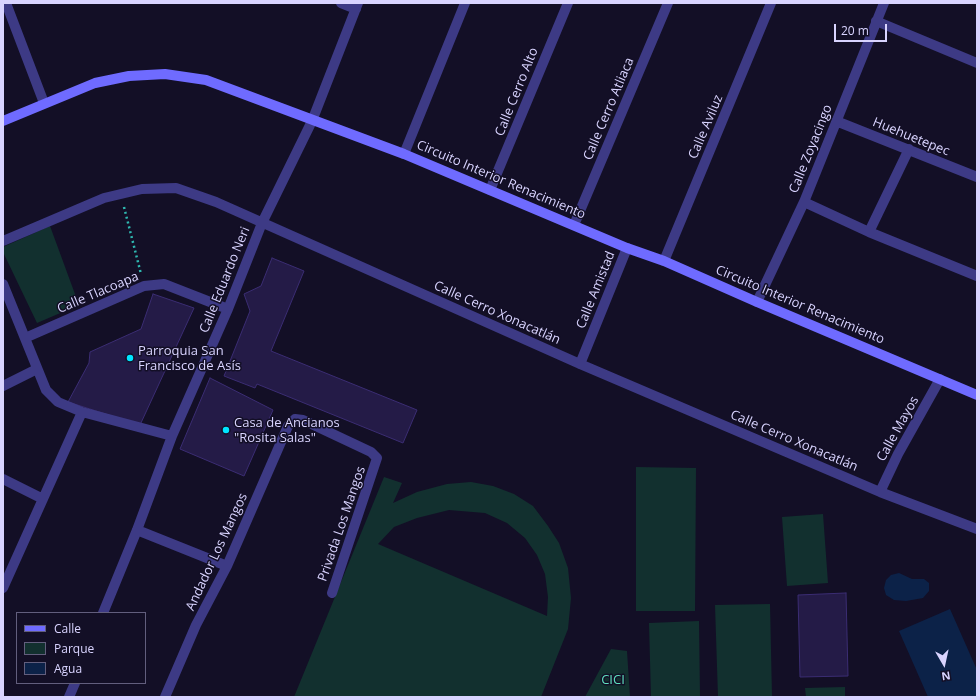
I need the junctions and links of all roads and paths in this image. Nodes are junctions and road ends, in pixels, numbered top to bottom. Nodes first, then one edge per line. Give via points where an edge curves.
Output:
1 (6, 3) edge
2 (341, 3) edge
3 (465, 3) edge
4 (568, 3) edge
5 (668, 3) edge
6 (772, 3) edge
7 (884, 3) edge
8 (357, 6) edge
9 (876, 21) junction
10 (977, 63) edge
11 (44, 103) junction
12 (3, 121) edge
13 (312, 121) junction
14 (836, 121) junction
15 (908, 149) junction
16 (404, 154) junction
17 (977, 177) edge
18 (490, 190) junction
19 (121, 194) junction
20 (804, 202) junction
21 (262, 223) junction
22 (574, 225) junction
23 (869, 232) junction
24 (3, 241) edge
25 (627, 248) junction
26 (664, 260) junction
27 (977, 276) edge
28 (3, 284) edge
29 (144, 286) junction
30 (757, 302) junction
31 (228, 309) junction
32 (25, 338) junction
33 (580, 364) junction
34 (38, 369) junction
35 (940, 379) junction
36 (3, 386) edge
37 (977, 395) edge
38 (82, 412) junction
39 (295, 419) joint
40 (172, 436) junction
41 (3, 479) edge
42 (880, 492) junction
43 (43, 499) junction
44 (977, 529) edge
45 (137, 530) junction
46 (227, 566) junction
47 (3, 586) edge
48 (332, 593) dead end
49 (103, 612) edge
50 (74, 684) edge
51 (69, 697) edge
52 (165, 697) edge

1 - 11 street
2 - 8 street
3 - 16 street
4 - 18 street, Calle Cerro Alto
5 - 22 street, Calle Cerro Atliaca
6 - 26 street, Calle Aviluz
7 - 9 street, Calle Zoyacingo
8 - 13 street, Calle Eduardo Neri
9 - 10 street
9 - 14 street, Calle Zoyacingo
11 - 12 main road, Circuito Interior Renacimiento
11 - 13 main road, Circuito Interior Renacimiento via 95,83 129,76 165,74 206,80
13 - 16 main road, Circuito Interior Renacimiento
13 - 21 street, Calle Eduardo Neri
14 - 15 street, Huehuetepec
14 - 20 street, Calle Zoyacingo
15 - 17 street, Huehuetepec
15 - 23 street
16 - 18 main road, Circuito Interior Renacimiento
18 - 22 main road, Circuito Interior Renacimiento
19 - 21 street, Calle Cerro Xonacatlán via 142,189 176,188 216,202
19 - 24 street, Calle Cerro Xonacatlán via 104,198
19 - 29 path
20 - 23 street
20 - 30 street, Calle Zoyacingo
21 - 31 street, Calle Eduardo Neri
21 - 33 street, Calle Cerro Xonacatlán
22 - 25 main road, Circuito Interior Renacimiento
23 - 27 street
25 - 26 main road, Circuito Interior Renacimiento
25 - 33 street, Calle Amistad
26 - 30 main road, Circuito Interior Renacimiento
28 - 32 street
29 - 31 street, Calle Tlacoapa via 164,284
29 - 32 street, Calle Tlacoapa
30 - 35 main road, Circuito Interior Renacimiento
31 - 40 street, Calle Eduardo Neri
32 - 34 street
33 - 42 street, Calle Cerro Xonacatlán
34 - 36 street
34 - 38 street via 46,390 58,402
35 - 37 main road, Circuito Interior Renacimiento
35 - 42 street, Calle Mayos
38 - 40 street
38 - 43 street
39 - 46 street, Andador Los Mangos via 288,426
39 - 48 street, Privada Los Mangos via 303,420 371,452 377,458
40 - 45 street, Calle Eduardo Neri
41 - 43 street
42 - 44 street, Calle Cerro Xonacatlán
43 - 47 street
45 - 46 street
45 - 49 street, Calle Eduardo Neri
46 - 52 street, Andador Los Mangos via 196,625
50 - 51 street

